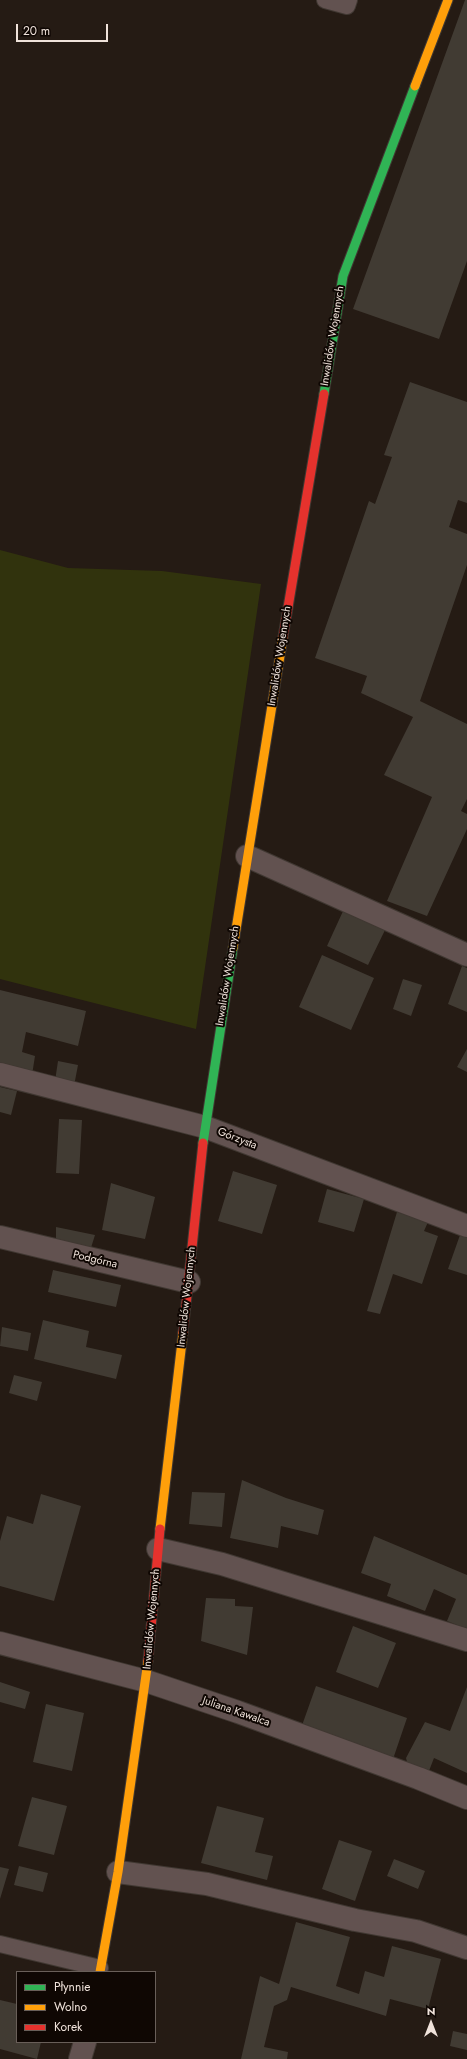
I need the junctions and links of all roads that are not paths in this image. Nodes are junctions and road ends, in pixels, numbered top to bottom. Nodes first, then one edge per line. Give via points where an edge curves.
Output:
1 (325, 0) edge
2 (349, 0) edge
3 (448, 0) edge
4 (247, 856) junction
5 (467, 955) edge
6 (0, 1074) edge
7 (205, 1128) junction
8 (467, 1226) edge
9 (0, 1237) edge
10 (190, 1282) junction
11 (158, 1549) junction
12 (467, 1640) edge
13 (0, 1643) edge
14 (146, 1681) junction
15 (467, 1798) edge
16 (118, 1872) junction
17 (0, 1944) edge
18 (467, 1948) edge
19 (100, 1970) edge
20 (84, 2043) edge
21 (80, 2059) edge

1 - 2 lane via 347,6
3 - 4 street, Inwalidów Wojennych via 342,276
4 - 5 street
4 - 7 street, Inwalidów Wojennych
6 - 7 street, Górzysta
7 - 8 street, Górzysta
7 - 10 street, Inwalidów Wojennych
9 - 10 street, Podgórna
10 - 11 street, Inwalidów Wojennych
11 - 12 street via 222,1564
11 - 14 street, Inwalidów Wojennych
13 - 14 street, Juliana Kawalca
14 - 15 street, Juliana Kawalca via 238,1712
14 - 16 street, Inwalidów Wojennych
16 - 18 street via 207,1884 355,1920 416,1931
16 - 19 street, Inwalidów Wojennych
17 - 19 lane
20 - 21 street

